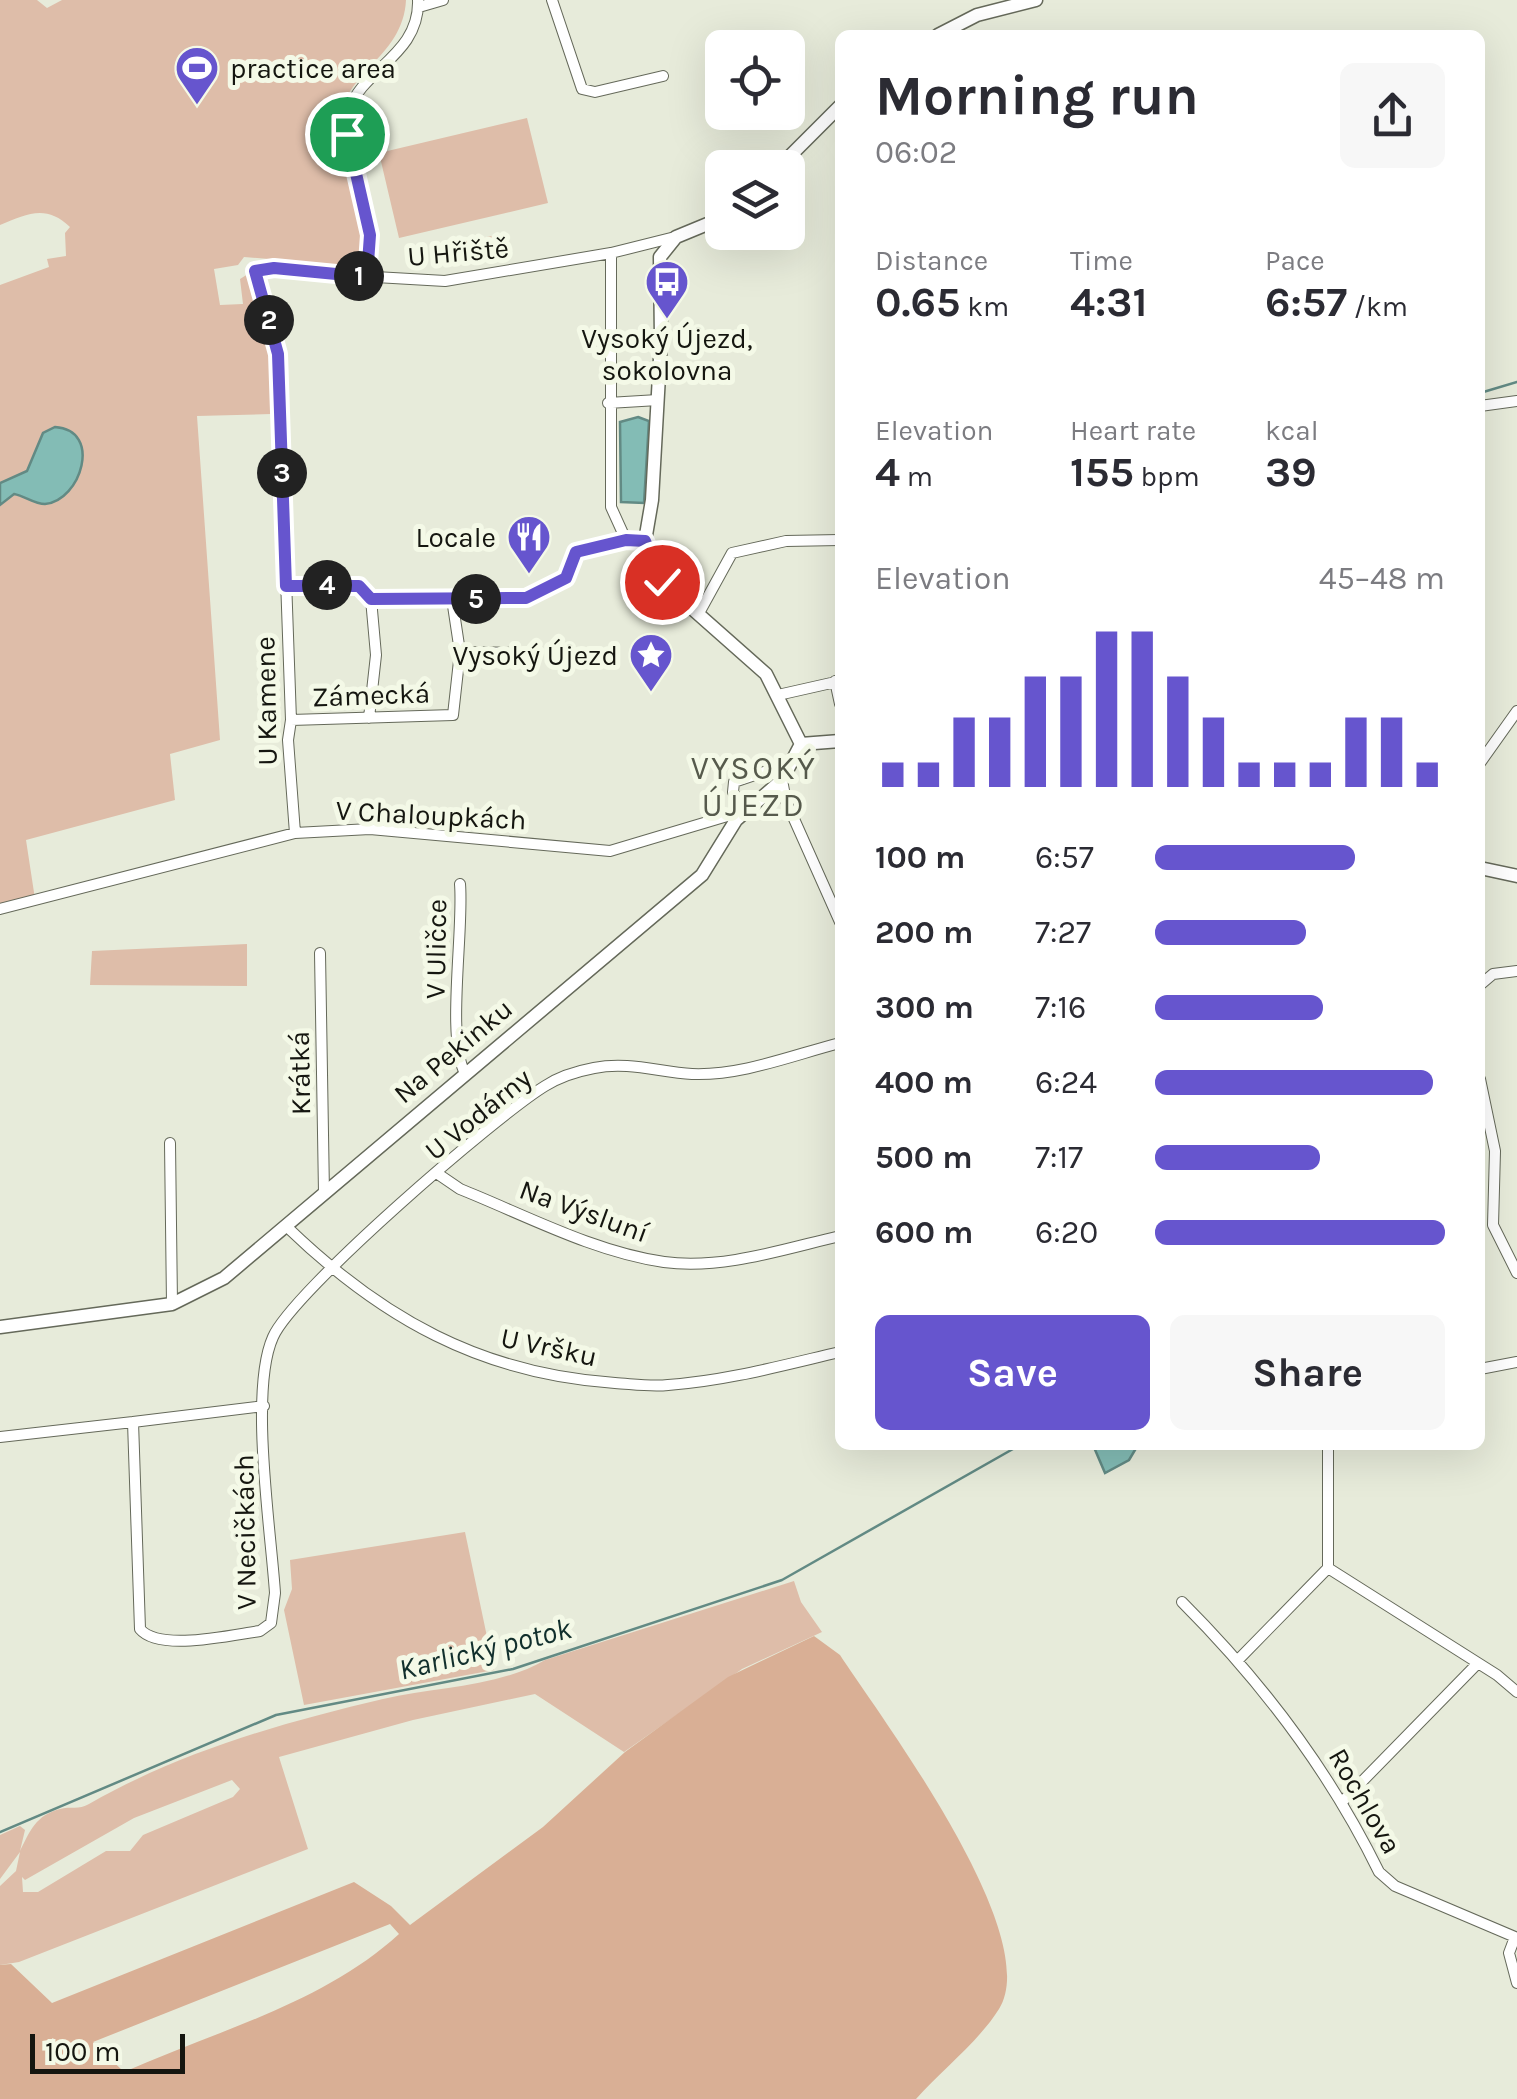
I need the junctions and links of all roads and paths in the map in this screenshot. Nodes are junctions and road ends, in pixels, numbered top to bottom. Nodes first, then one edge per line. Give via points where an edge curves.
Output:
1 (443, 0) edge
2 (552, 0) edge
3 (1036, 0) edge
4 (418, 3) edge
5 (948, 30) edge
6 (663, 76) dead end
7 (835, 111) edge
8 (796, 150) edge
9 (705, 225) edge
10 (676, 237) junction
11 (611, 253) junction
12 (252, 270) joint
13 (367, 277) junction
14 (658, 400) junction
15 (1517, 401) edge
16 (608, 403) junction
17 (1485, 405) edge
18 (626, 540) junction
19 (835, 540) edge
20 (645, 541) junction
21 (286, 586) junction
22 (371, 599) junction
23 (452, 599) junction
24 (699, 613) junction
25 (460, 652) junction
26 (526, 653) dead end
27 (835, 682) edge
28 (778, 695) junction
29 (1517, 711) edge
30 (369, 718) junction
31 (291, 720) junction
32 (835, 742) edge
33 (801, 744) junction
34 (1485, 756) edge
35 (782, 780) junction
36 (744, 811) junction
37 (295, 833) junction
38 (1485, 869) edge
39 (1517, 876) edge
40 (460, 884) dead end
41 (0, 909) edge
42 (835, 911) edge
43 (320, 952) dead end
44 (1517, 971) edge
45 (1485, 980) edge
46 (835, 1044) edge
47 (465, 1073) junction
48 (1485, 1103) edge
49 (170, 1143) dead end
50 (438, 1174) junction
51 (324, 1194) junction
52 (286, 1226) junction
53 (835, 1237) edge
54 (330, 1269) junction
55 (1517, 1274) edge
56 (172, 1304) junction
57 (0, 1327) edge
58 (835, 1353) edge
59 (1517, 1362) edge
60 (1485, 1369) edge
61 (264, 1406) junction
62 (133, 1422) junction
63 (0, 1437) edge
64 (1328, 1450) edge
65 (1328, 1568) junction
66 (1182, 1602) dead end
67 (1237, 1661) junction
68 (1478, 1663) junction
69 (1517, 1692) edge
70 (1342, 1802) junction
71 (1516, 1936) edge
72 (1517, 1983) edge

1 - 4 street
2 - 6 street via 582,88 595,92
3 - 5 street
4 - 13 street via 392,62 351,106 347,134 370,235
7 - 8 street
9 - 10 street
10 - 11 street, U Hřiště
10 - 14 street via 659,265
11 - 13 street, U Hřiště via 445,281
11 - 16 street
12 - 13 street, U Hřiště
12 - 21 street, U Kamene via 278,354
14 - 16 street
14 - 20 street
15 - 17 street
16 - 18 street via 612,507
18 - 20 street
18 - 23 street via 576,552 566,578 526,598
19 - 24 street via 786,541 732,553
20 - 24 street via 662,582
21 - 22 street via 359,586
21 - 31 street, U Kamene
22 - 23 street
22 - 30 street via 376,655
23 - 25 street
24 - 28 street via 757,664
25 - 26 street
25 - 30 street, Zámecká via 453,714
27 - 28 street
28 - 33 street
29 - 34 street
30 - 31 street, Zámecká
31 - 37 street, U Kamene
32 - 33 street
33 - 35 street
35 - 36 street, Na Pekinku
35 - 36 street via 759,770 734,782
35 - 42 street
36 - 37 street, V Chaloupkách via 610,850 370,829
36 - 47 street, Na Pekinku via 702,875
37 - 41 street, V Chaloupkách
38 - 39 street
40 - 47 street, V Uličce via 457,1024
43 - 51 street, Krátká
44 - 45 street
46 - 50 street, U Vodárny via 728,1071 692,1074 624,1065 566,1076 535,1093
47 - 51 street, Na Pekinku
48 - 55 street via 1495,1151 1494,1226
49 - 56 street
50 - 53 street, Na Výsluní via 460,1189 615,1250 666,1262 728,1261
50 - 54 street, U Vodárny
51 - 52 street, Na Pekinku
52 - 54 street, U Vršku
52 - 56 street, Na Pekinku via 224,1278
54 - 58 street, U Vršku via 407,1324 464,1350 586,1381 666,1386
54 - 61 street, U Vodárny via 273,1335
56 - 57 street, Na Pekinku
59 - 60 street
61 - 62 street
61 - 62 street, V Necičkách via 275,1593 271,1623 242,1634 156,1642 140,1629
62 - 63 street
64 - 65 street
65 - 67 street
65 - 68 street
66 - 67 street, Rochlova
67 - 70 street, Rochlova
68 - 69 street
68 - 70 street
70 - 71 street, Rochlova via 1379,1872 1395,1886
71 - 72 street, Rochlova via 1509,1953

